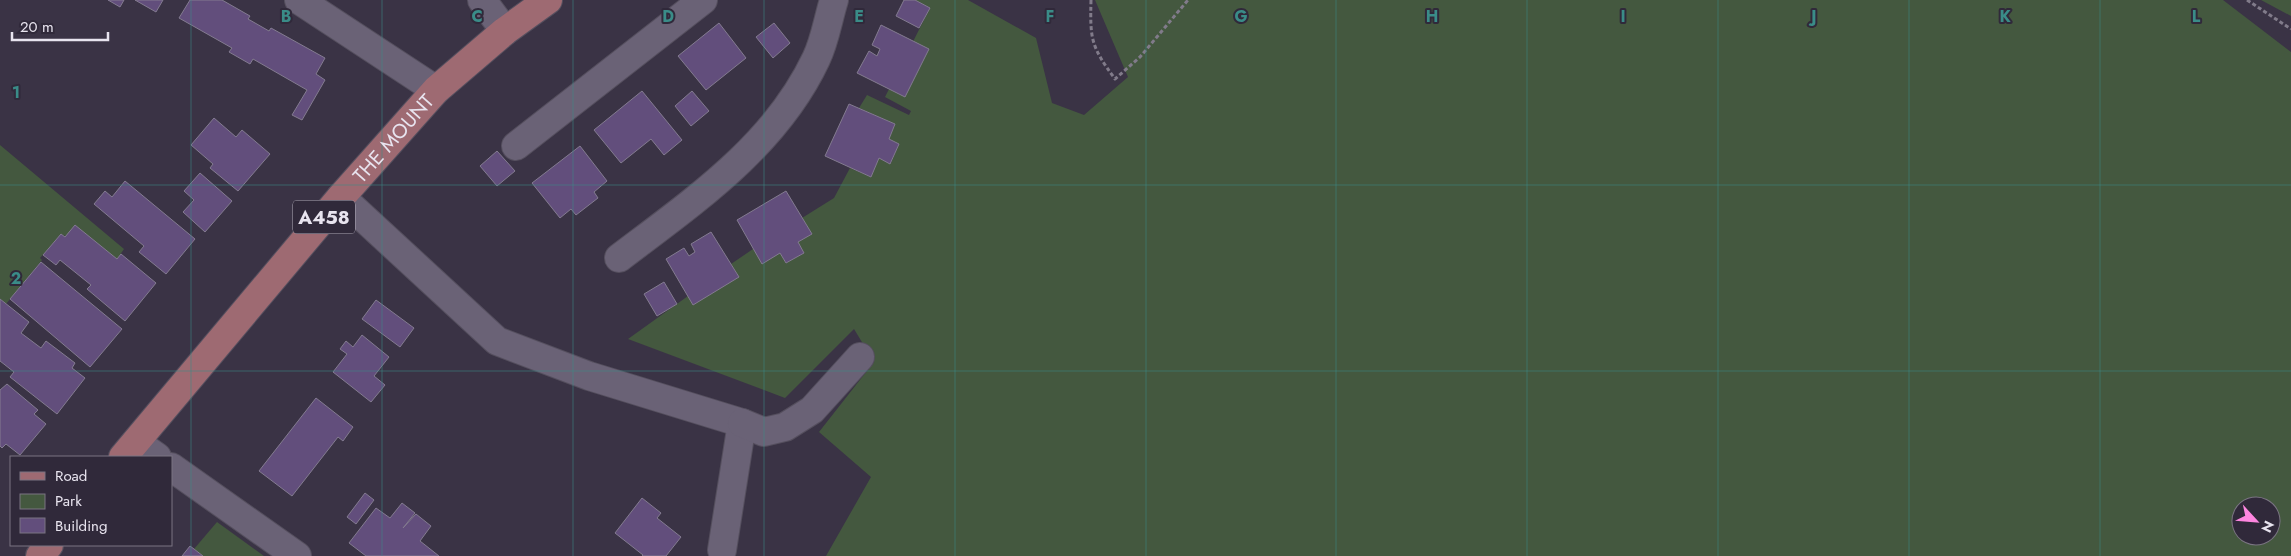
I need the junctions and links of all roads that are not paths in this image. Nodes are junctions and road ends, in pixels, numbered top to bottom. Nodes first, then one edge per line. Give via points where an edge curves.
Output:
1 (299, 0) edge
2 (482, 0) edge
3 (548, 0) edge
4 (703, 0) edge
5 (834, 0) edge
6 (505, 31) junction
7 (436, 90) junction
8 (516, 146) dead end
9 (341, 197) junction
10 (620, 258) dead end
11 (860, 357) dead end
12 (742, 423) junction
13 (139, 452) edge
14 (172, 468) edge
15 (48, 546) edge
16 (722, 550) dead end
17 (40, 556) edge
18 (297, 556) edge

1 - 7 street
2 - 6 street
3 - 6 main road, THE MOUNT / A458
4 - 8 street
5 - 10 street via 818,56 800,90 770,130 709,189
6 - 7 main road, THE MOUNT / A458
7 - 9 main road, THE MOUNT / A458
9 - 12 street via 497,341 589,376
9 - 13 main road, THE MOUNT / A458
11 - 12 street via 812,410 784,427 764,432
12 - 16 street
14 - 18 street
15 - 17 main road

